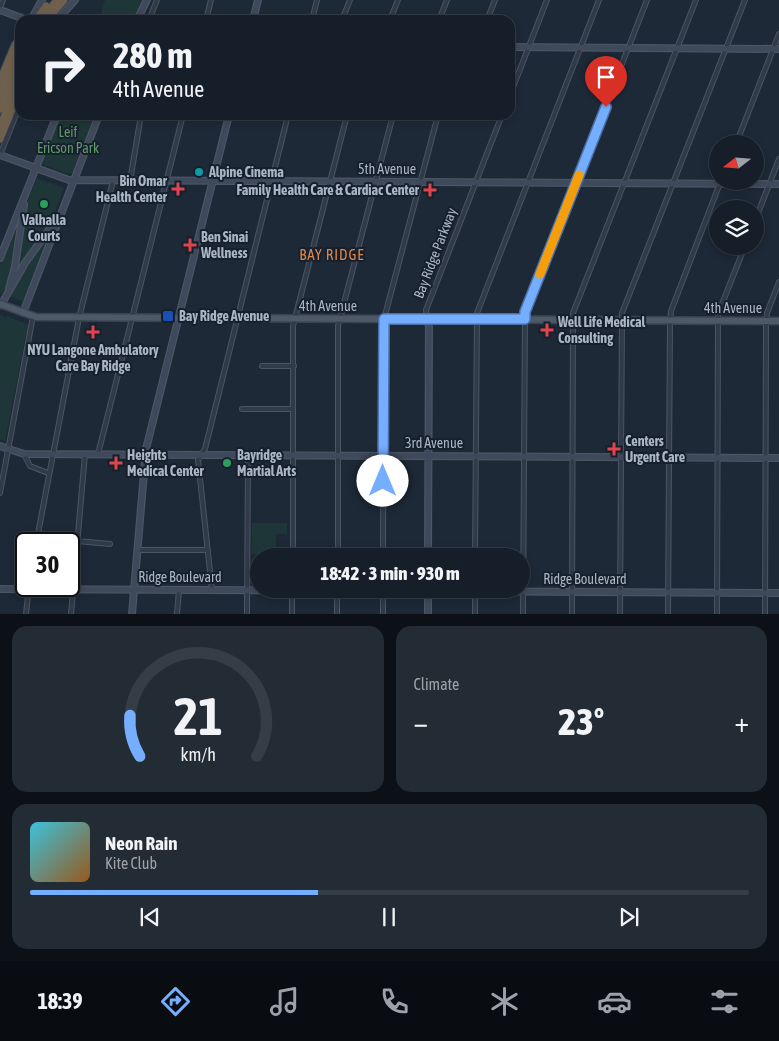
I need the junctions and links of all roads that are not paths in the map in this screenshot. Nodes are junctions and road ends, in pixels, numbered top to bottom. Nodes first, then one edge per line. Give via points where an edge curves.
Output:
1 (3, 0) edge
2 (42, 0) edge
3 (51, 0) edge
4 (57, 0) edge
5 (64, 0) edge
6 (76, 0) edge
7 (146, 0) edge
8 (157, 0) edge
9 (211, 0) edge
10 (258, 0) edge
11 (317, 0) edge
12 (350, 0) edge
13 (398, 0) edge
14 (447, 0) edge
15 (495, 0) edge
16 (547, 0) edge
17 (599, 0) edge
18 (647, 0) edge
19 (696, 0) edge
20 (745, 0) edge
21 (0, 9) edge
22 (16, 15) edge
23 (32, 15) edge
24 (40, 15) edge
25 (46, 15) edge
26 (51, 15) edge
27 (62, 15) edge
28 (139, 15) edge
29 (151, 15) edge
30 (207, 15) edge
31 (254, 15) edge
32 (313, 15) edge
33 (344, 15) edge
34 (392, 15) edge
35 (441, 15) edge
36 (489, 15) edge
37 (779, 34) edge
38 (515, 47) edge
39 (529, 47) junction
40 (581, 48) junction
41 (629, 48) junction
42 (677, 48) junction
43 (726, 48) junction
44 (15, 49) edge
45 (776, 49) edge
46 (15, 58) edge
47 (15, 74) edge
48 (0, 81) edge
49 (515, 82) edge
50 (15, 88) edge
51 (0, 95) edge
52 (15, 102) edge
53 (2, 109) edge
54 (15, 118) edge
55 (55, 120) edge
56 (97, 120) edge
57 (141, 120) edge
58 (182, 120) edge
59 (228, 120) edge
60 (287, 120) edge
61 (346, 120) edge
62 (392, 120) edge
63 (437, 120) edge
64 (500, 120) edge
65 (0, 121) edge
66 (0, 128) edge
67 (740, 135) edge
68 (0, 139) edge
69 (0, 155) edge
70 (779, 159) edge
71 (36, 169) junction
72 (73, 180) junction
73 (166, 180) junction
74 (113, 181) junction
75 (130, 181) junction
76 (212, 181) junction
77 (271, 181) junction
78 (330, 181) junction
79 (376, 182) junction
80 (420, 182) junction
81 (476, 182) junction
82 (527, 182) junction
83 (709, 182) edge
84 (576, 183) junction
85 (624, 183) junction
86 (672, 183) junction
87 (764, 184) edge
88 (769, 184) junction
89 (779, 184) edge
90 (718, 190) edge
91 (25, 199) junction
92 (763, 200) edge
93 (60, 214) junction
94 (741, 255) edge
95 (0, 258) edge
96 (779, 282) edge
97 (2, 303) edge
98 (23, 313) junction
99 (33, 316) junction
100 (79, 318) junction
101 (132, 318) junction
102 (178, 318) junction
103 (237, 318) junction
104 (295, 319) junction
105 (341, 319) junction
106 (384, 319) junction
107 (428, 319) junction
108 (525, 319) junction
109 (476, 320) junction
110 (573, 320) junction
111 (621, 320) junction
112 (718, 320) junction
113 (670, 321) junction
114 (766, 321) junction
115 (779, 321) edge
116 (262, 366) dead end
117 (294, 366) junction
118 (242, 409) dead end
119 (293, 409) junction
120 (0, 446) edge
121 (8, 448) junction
122 (24, 454) junction
123 (53, 454) junction
124 (85, 454) junction
125 (98, 454) junction
126 (146, 454) junction
127 (202, 455) junction
128 (248, 455) junction
129 (293, 455) junction
130 (338, 455) junction
131 (384, 456) junction
132 (429, 456) junction
133 (476, 456) junction
134 (524, 456) junction
135 (572, 457) junction
136 (621, 457) junction
137 (669, 457) junction
138 (717, 457) junction
139 (766, 458) junction
140 (779, 458) edge
141 (48, 473) junction
142 (0, 492) edge
143 (38, 532) edge
144 (79, 532) edge
145 (80, 541) edge
146 (110, 544) dead end
147 (293, 548) edge
148 (338, 548) edge
149 (383, 548) edge
150 (428, 548) edge
151 (475, 548) edge
152 (523, 548) edge
153 (138, 550) junction
154 (207, 550) junction
155 (15, 588) edge
156 (0, 589) edge
157 (80, 589) edge
158 (134, 590) junction
159 (179, 590) junction
160 (212, 590) junction
161 (247, 590) junction
162 (530, 592) edge
163 (572, 592) junction
164 (620, 592) junction
165 (668, 592) junction
166 (717, 593) junction
167 (765, 593) junction
168 (779, 593) edge
169 (28, 597) edge
170 (72, 597) edge
171 (292, 598) edge
172 (337, 598) edge
173 (383, 598) edge
174 (428, 598) edge
175 (475, 598) edge
176 (523, 598) edge
177 (26, 614) edge
178 (71, 614) edge
179 (132, 614) edge
180 (177, 614) edge
181 (247, 614) edge
182 (292, 614) edge
183 (337, 614) edge
184 (383, 614) edge
185 (428, 614) edge
186 (475, 614) edge
187 (523, 614) edge
188 (572, 614) edge
189 (620, 614) edge
190 (668, 614) edge
191 (716, 614) edge
192 (765, 614) edge

1 - 21 street
2 - 23 street
3 - 24 highway
4 - 25 highway
5 - 26 highway
6 - 27 street
7 - 28 street
8 - 29 street
9 - 30 street
10 - 31 street
11 - 32 street
12 - 33 street
13 - 34 street
14 - 35 street
15 - 36 street
16 - 39 street
17 - 40 street
18 - 41 street
19 - 42 street
20 - 43 street
21 - 22 street
37 - 45 street
38 - 39 street
39 - 40 street
39 - 49 street
40 - 41 street
40 - 82 street
41 - 42 street
41 - 84 street
42 - 43 street
42 - 85 street
43 - 45 street
43 - 86 street
44 - 48 highway
45 - 67 street
46 - 51 highway
47 - 53 highway
50 - 66 highway
52 - 68 highway
53 - 65 street
54 - 69 street
55 - 71 street
56 - 72 street
57 - 75 street
58 - 73 street
59 - 76 street
60 - 77 street
61 - 78 street
62 - 79 street
63 - 80 street
64 - 81 street, Bay Ridge Parkway
69 - 71 street, 5th Avenue
70 - 88 street
71 - 72 street, 5th Avenue
71 - 91 street
72 - 74 street, 5th Avenue
72 - 93 street
73 - 75 street, 5th Avenue
73 - 76 street, 5th Avenue
73 - 101 street
74 - 75 street, 5th Avenue
74 - 100 street
76 - 77 street, 5th Avenue
76 - 102 street
77 - 78 street, 5th Avenue
77 - 103 street
78 - 79 street, 5th Avenue
78 - 104 street
79 - 80 street, 5th Avenue
79 - 105 street
80 - 81 street, 5th Avenue
80 - 106 street
81 - 82 street, 5th Avenue
81 - 107 street, Bay Ridge Parkway via 426,310
82 - 84 street, 5th Avenue
82 - 109 street
83 - 86 street, 5th Avenue
84 - 85 street, 5th Avenue
84 - 108 street
85 - 86 street, 5th Avenue
85 - 110 street
86 - 111 street
87 - 88 street, 5th Avenue
88 - 89 street, 5th Avenue
88 - 92 street
90 - 113 street
91 - 95 street
91 - 97 street via 15,266
93 - 97 street via 25,263
93 - 98 street
94 - 112 street
96 - 114 street
97 - 98 main road, 4th Avenue
98 - 99 main road, 4th Avenue
99 - 100 main road, 4th Avenue
99 - 121 street
100 - 101 main road, 4th Avenue
100 - 123 street
101 - 102 main road, 4th Avenue
101 - 125 street
102 - 103 main road, 4th Avenue
102 - 126 street
103 - 104 main road, 4th Avenue
103 - 127 street
104 - 105 main road, 4th Avenue
104 - 117 street
105 - 106 main road, 4th Avenue
105 - 130 street via 338,326
106 - 107 main road, 4th Avenue
106 - 131 street
107 - 109 main road, 4th Avenue
107 - 132 street, Bay Ridge Parkway
108 - 109 main road, 4th Avenue
108 - 110 main road, 4th Avenue
108 - 134 street
109 - 133 street
110 - 111 main road, 4th Avenue
110 - 135 street
111 - 113 main road, 4th Avenue
111 - 136 street
112 - 113 main road, 4th Avenue
112 - 114 main road, 4th Avenue
112 - 138 street
113 - 137 street
114 - 115 main road, 4th Avenue
114 - 139 street
116 - 117 street
117 - 119 street
118 - 119 street
119 - 129 street
120 - 121 street, 3rd Avenue
121 - 122 street, 3rd Avenue
121 - 142 street
122 - 123 street, 3rd Avenue
122 - 141 street via 30,466
123 - 124 street, 3rd Avenue
123 - 141 street
124 - 125 street, 3rd Avenue
124 - 144 street
125 - 126 street, 3rd Avenue
126 - 127 street, 3rd Avenue
126 - 153 street
127 - 128 street, 3rd Avenue
127 - 154 street via 198,468
128 - 129 street, 3rd Avenue
128 - 161 street
129 - 130 street, 3rd Avenue
129 - 147 street
130 - 131 street, 3rd Avenue
130 - 148 street
131 - 132 street, 3rd Avenue
131 - 149 street
132 - 133 street, 3rd Avenue
132 - 150 street, Bay Ridge Parkway
133 - 134 street, 3rd Avenue
133 - 151 street
134 - 135 street, 3rd Avenue
134 - 152 street
135 - 136 street, 3rd Avenue
135 - 163 street
136 - 137 street, 3rd Avenue
136 - 164 street
137 - 138 street, 3rd Avenue
137 - 165 street
138 - 139 street, 3rd Avenue
138 - 166 street
139 - 140 street, 3rd Avenue
139 - 167 street
141 - 143 street
145 - 146 street
153 - 154 street
153 - 158 street
154 - 160 street
155 - 156 street, Ridge Boulevard
157 - 158 street, Ridge Boulevard
158 - 159 street, Ridge Boulevard
158 - 179 street
159 - 160 street, Ridge Boulevard
159 - 180 street
160 - 161 street, Ridge Boulevard
161 - 181 street
162 - 163 street, Ridge Boulevard
163 - 164 street, Ridge Boulevard
163 - 188 street
164 - 165 street, Ridge Boulevard
164 - 189 street
165 - 166 street, Ridge Boulevard
165 - 190 street
166 - 167 street, Ridge Boulevard
166 - 191 street
167 - 168 street, Ridge Boulevard
167 - 192 street
169 - 177 street
170 - 178 street
171 - 182 street
172 - 183 street
173 - 184 street
174 - 185 street
175 - 186 street
176 - 187 street

